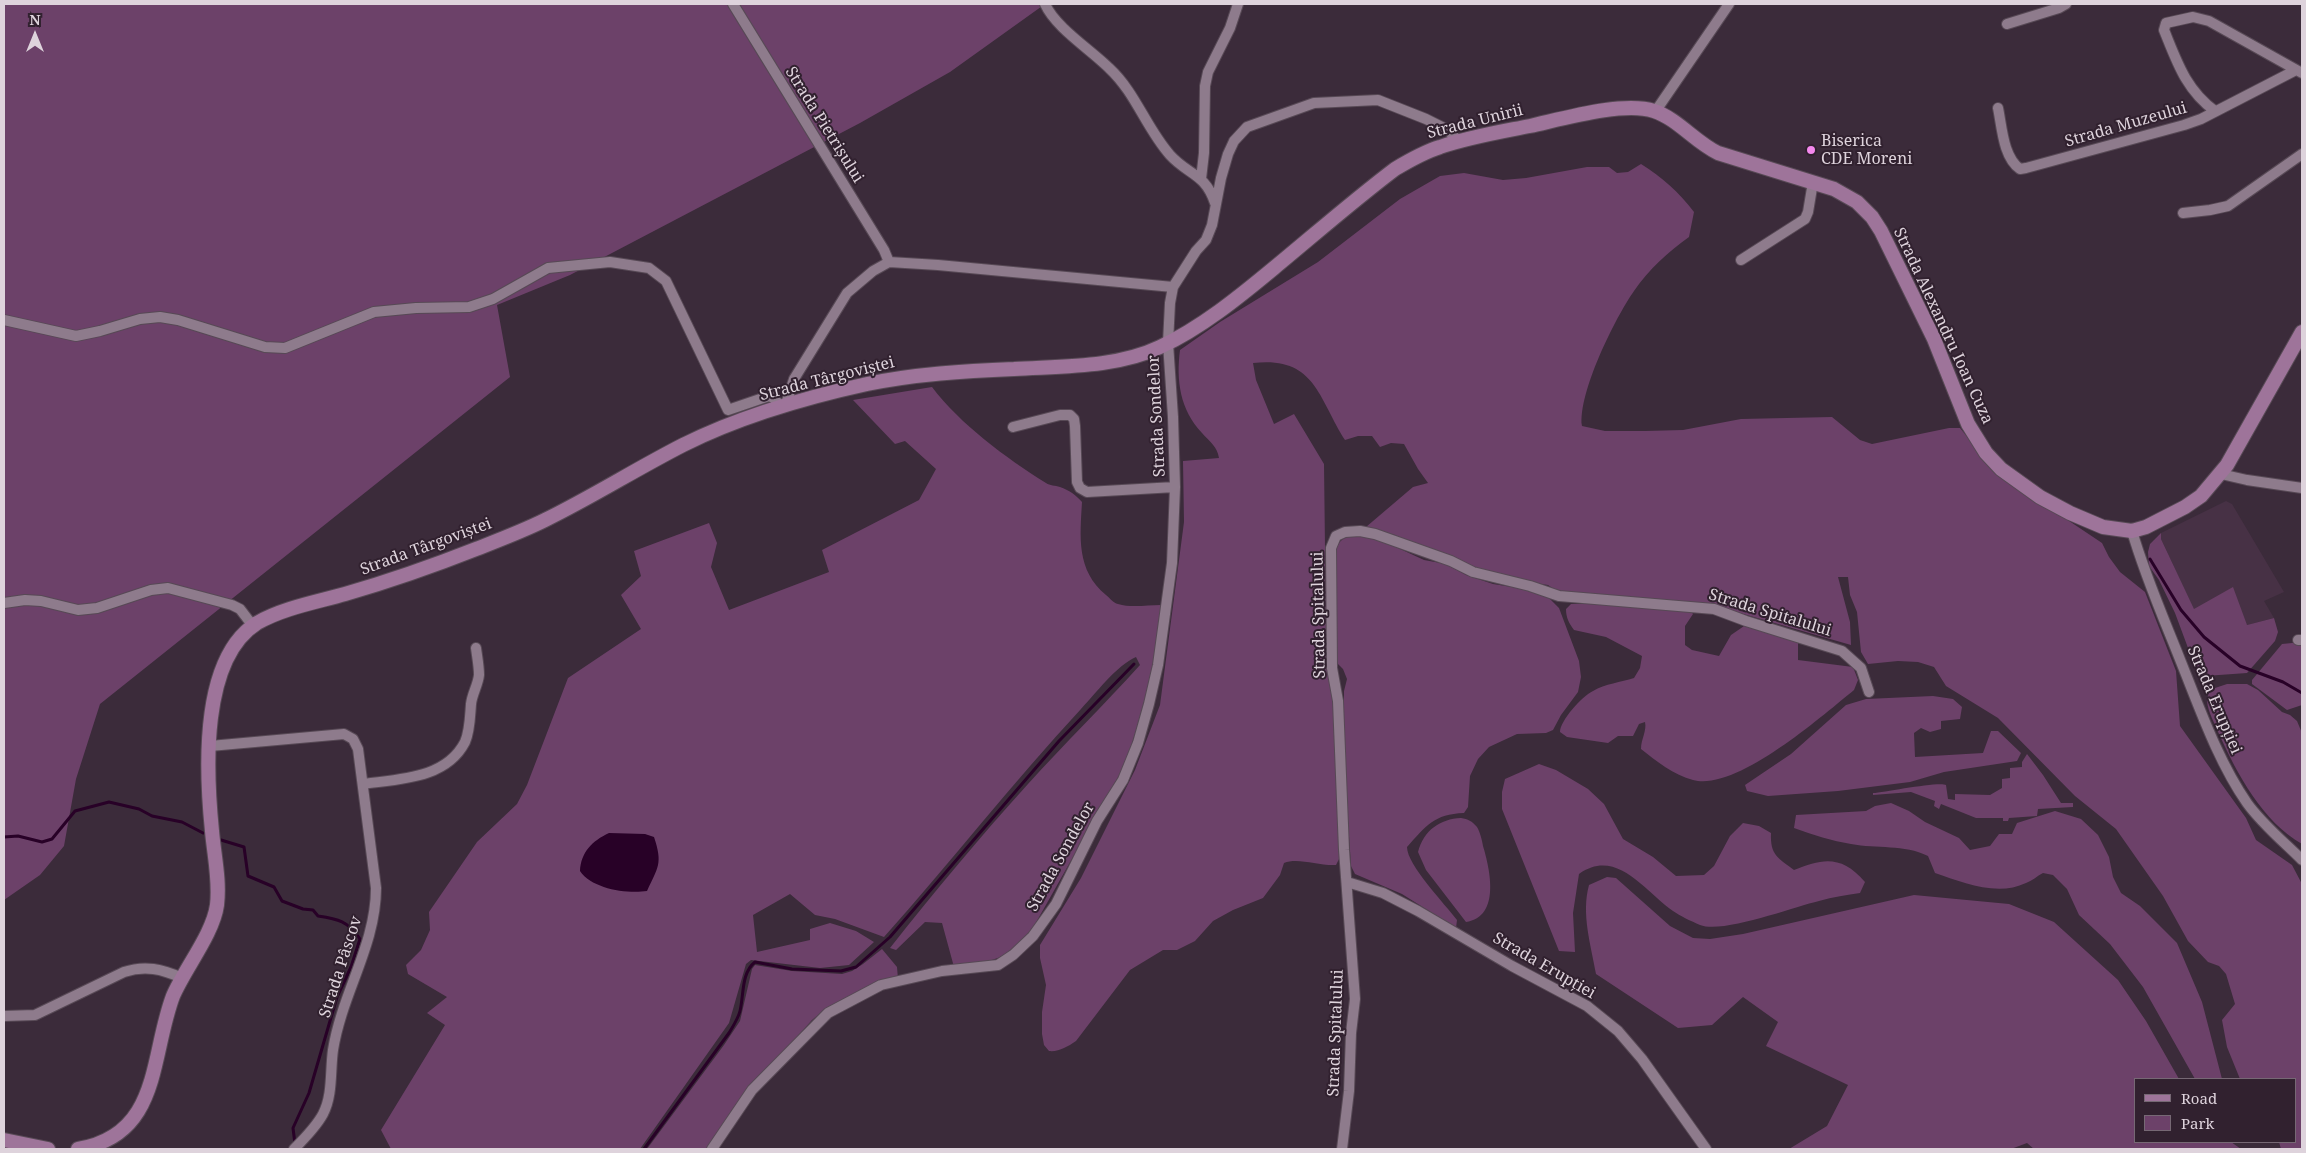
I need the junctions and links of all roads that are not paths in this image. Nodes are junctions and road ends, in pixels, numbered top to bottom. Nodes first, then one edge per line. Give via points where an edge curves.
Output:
1 (733, 4) edge
2 (1045, 4) edge
3 (1238, 4) edge
4 (1729, 4) edge
5 (2066, 4) edge
6 (2007, 24) dead end
7 (2299, 71) edge
8 (1998, 108) dead end
9 (2215, 111) junction
10 (1655, 112) junction
11 (1459, 142) junction
12 (2302, 154) edge
13 (1201, 179) junction
14 (1813, 182) junction
15 (1215, 205) junction
16 (2183, 213) dead end
17 (1741, 260) dead end
18 (889, 262) junction
19 (1174, 287) junction
20 (4, 320) edge
21 (2302, 332) edge
22 (1168, 343) junction
23 (782, 404) junction
24 (728, 410) junction
25 (735, 422) junction
26 (1013, 427) dead end
27 (2221, 474) junction
28 (1175, 487) junction
29 (2302, 488) edge
30 (2132, 531) junction
31 (4, 603) edge
32 (253, 626) junction
33 (476, 648) dead end
34 (1869, 692) dead end
35 (210, 746) junction
36 (363, 784) junction
37 (2302, 860) edge
38 (1347, 882) junction
39 (182, 978) junction
40 (4, 1016) edge
41 (4, 1140) edge
42 (48, 1149) edge
43 (78, 1149) edge
44 (294, 1149) edge
45 (712, 1149) edge
46 (1342, 1149) edge
47 (1706, 1149) edge

1 - 18 street, Strada Pietrișului
2 - 13 street via 1054,18 1111,69 1132,94 1165,150 1177,163
3 - 13 street via 1205,86
4 - 10 street
5 - 6 street
7 - 9 street, Strada Muzeului
7 - 9 street, Strada Muzeului via 2209,21 2193,17 2166,23 2164,30 2183,77 2202,102
8 - 9 street, Strada Muzeului via 2008,153 2012,164 2020,169 2157,134
10 - 11 main road, Strada Unirii via 1637,108 1588,114
10 - 14 main road, Strada Alexandru Ioan Cuza via 1718,153
11 - 15 street via 1448,130 1426,118 1378,100 1314,103 1247,127 1234,141 1228,154
11 - 22 main road, Strada Unirii via 1395,168 1250,287 1199,325
12 - 16 street via 2228,206
13 - 15 street via 1210,190
14 - 17 street via 1805,219
14 - 30 main road, Strada Alexandru Ioan Cuza via 1846,194 1872,217 1881,231 1934,340 1968,424 1986,453 2009,474 2070,514 2103,526
15 - 19 street via 1206,240
18 - 19 street
18 - 23 street via 847,293
19 - 22 street
20 - 24 street via 76,336 160,317 265,347 285,348 374,312 468,307 493,299 548,268 610,262 649,268 666,280
21 - 27 main road, Strada Alexandru Ioan Cuza
22 - 23 main road, Strada Târgoviștei via 1116,360 893,379
22 - 28 street, Strada Sondelor
23 - 24 street via 769,396
23 - 25 main road, Strada Târgoviștei
24 - 25 street
25 - 32 main road, Strada Târgoviștei via 684,444 519,532 422,570 279,614
26 - 28 street, Strada Sondelor via 1060,414 1070,415 1075,426 1077,482 1088,492
27 - 29 street
27 - 30 main road, Strada Alexandru Ioan Cuza via 2186,507
28 - 45 street, Strada Sondelor via 1167,607 1147,712 1123,780 1098,821 1056,904 1033,936 998,965 942,971 881,985 828,1013 752,1090
30 - 37 street, Strada Erupției via 2193,692 2226,765 2247,803
31 - 32 street via 42,601 78,610 97,608 151,590 168,588 232,605 240,609
32 - 35 main road, Strada Târgoviștei via 235,643 224,667 216,697
33 - 36 street via 479,673 471,701 466,741 454,758 438,769 410,778
34 - 38 street, Strada Spitalului via 1861,668 1847,654 1714,609 1559,596 1473,572 1375,534 1345,532 1332,541 1331,567 1332,668 1338,701
35 - 36 street, Strada Pâscov via 349,735 358,750
35 - 39 main road, Strada Târgoviștei via 217,903 211,924
36 - 44 street, Strada Pâscov via 376,910 339,1015 329,1094 323,1113
38 - 46 street, Strada Spitalului via 1355,999 1350,1091
38 - 47 street, Strada Erupției via 1383,893 1418,910 1587,1006 1618,1031 1642,1059
39 - 40 street via 157,969 136,968 35,1015
39 - 43 main road, Strada Târgoviștei via 139,1112 116,1136 102,1144
41 - 42 main road

